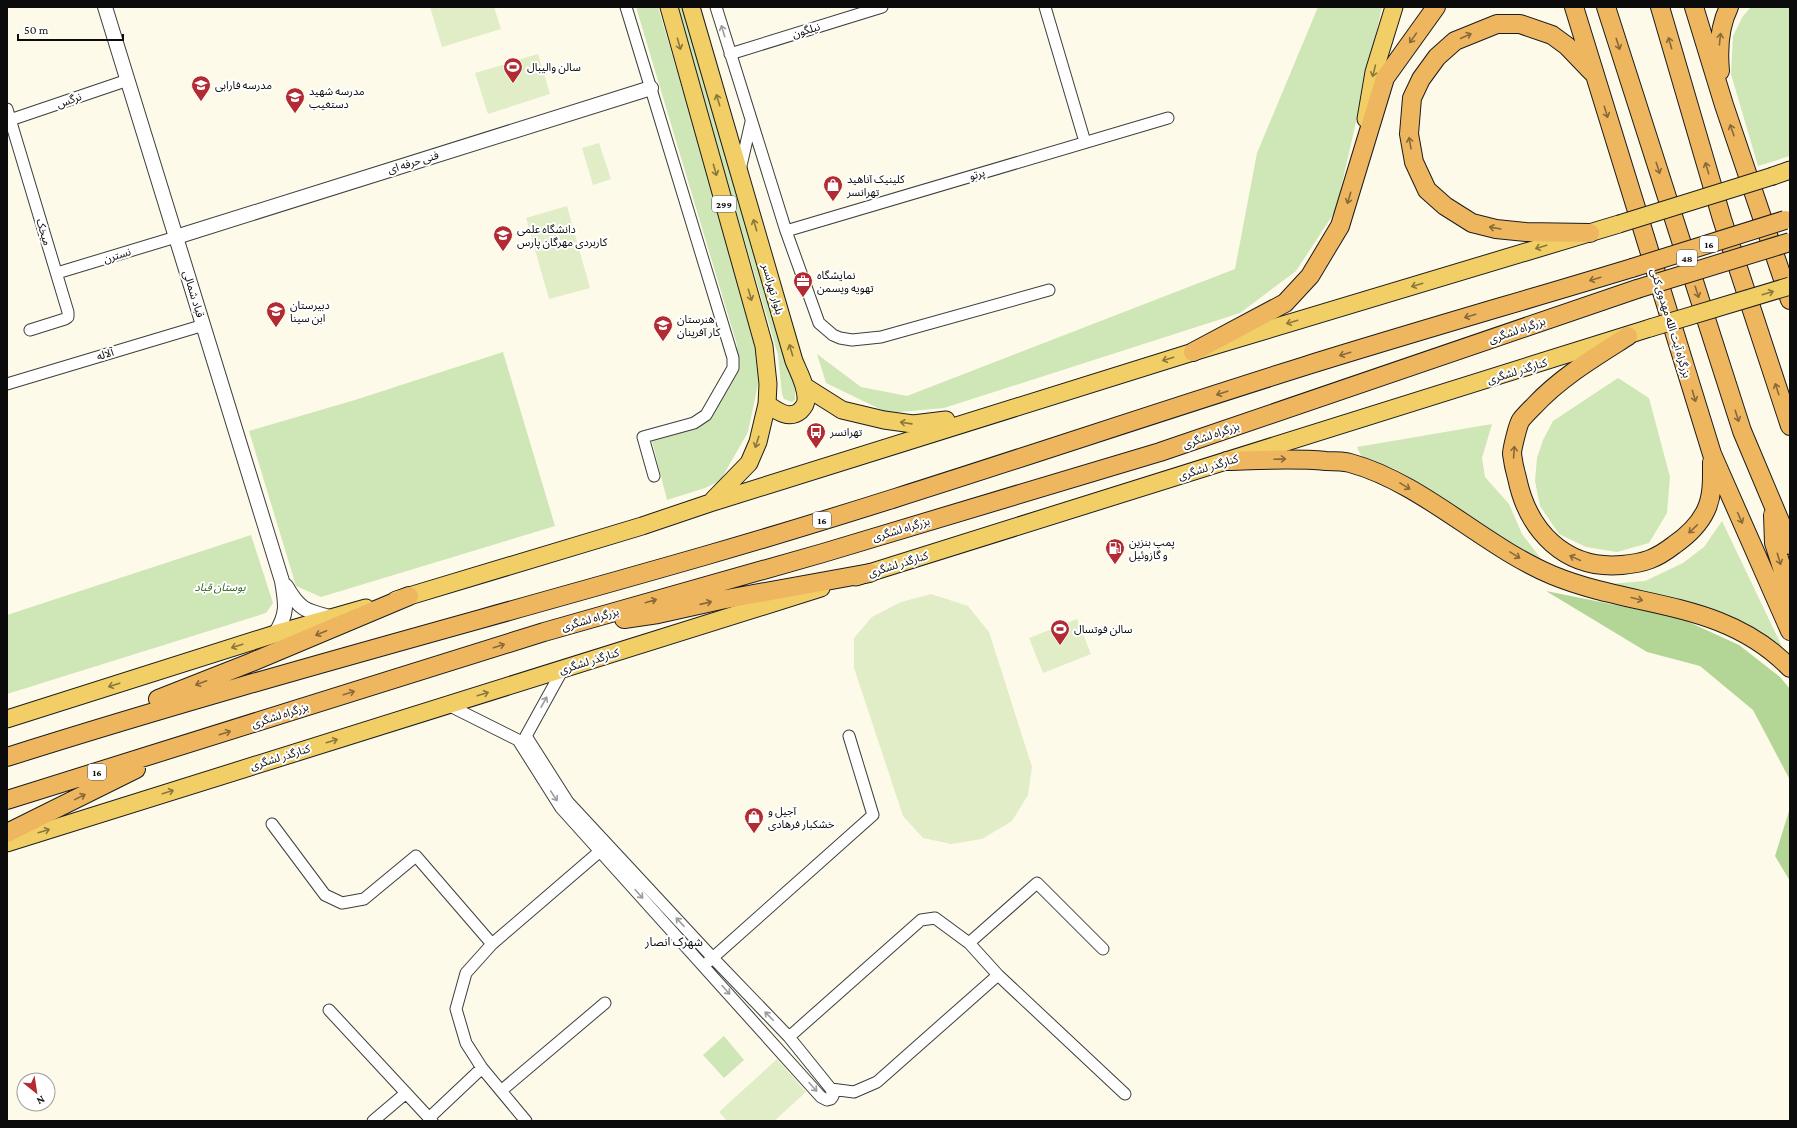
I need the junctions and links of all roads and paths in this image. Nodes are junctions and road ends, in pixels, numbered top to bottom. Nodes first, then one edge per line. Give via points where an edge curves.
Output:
1 (105, 7) edge
2 (626, 7) edge
3 (668, 7) edge
4 (691, 7) edge
5 (716, 7) edge
6 (882, 7) edge
7 (1045, 7) edge
8 (1394, 7) edge
9 (1436, 7) edge
10 (1574, 7) edge
11 (1606, 7) edge
12 (1660, 7) edge
13 (1694, 7) edge
14 (1729, 7) edge
15 (730, 54) junction
16 (1594, 74) junction
17 (128, 80) junction
18 (651, 88) junction
19 (1724, 105) junction
20 (7, 109) edge
21 (1168, 118) dead end
22 (10, 120) junction
23 (751, 121) junction
24 (1085, 142) junction
25 (1360, 161) junction
26 (1790, 170) edge
27 (740, 171) junction
28 (1788, 219) edge
29 (786, 231) junction
30 (1590, 233) junction
31 (176, 236) junction
32 (1790, 242) edge
33 (57, 273) junction
34 (1790, 286) edge
35 (1049, 290) dead end
36 (1790, 300) edge
37 (204, 325) junction
38 (30, 330) dead end
39 (1628, 336) junction
40 (1193, 352) junction
41 (7, 384) edge
42 (804, 386) junction
43 (767, 404) junction
44 (986, 416) junction
45 (1790, 426) edge
46 (1712, 454) junction
47 (1227, 461) junction
48 (654, 476) dead end
49 (710, 503) junction
50 (1772, 506) junction
51 (1790, 545) edge
52 (870, 573) junction
53 (282, 581) junction
54 (409, 596) junction
55 (1790, 602) edge
56 (330, 617) junction
57 (1790, 631) edge
58 (544, 632) junction
59 (274, 634) junction
60 (1790, 668) edge
61 (563, 669) junction
62 (448, 705) junction
63 (7, 719) edge
64 (849, 736) dead end
65 (187, 744) junction
66 (28, 750) junction
67 (7, 757) edge
68 (7, 800) edge
69 (272, 824) dead end
70 (7, 833) edge
71 (7, 843) edge
72 (604, 848) junction
73 (970, 943) junction
74 (492, 944) junction
75 (1103, 949) dead end
76 (713, 958) junction
77 (704, 966) junction
78 (998, 975) junction
79 (605, 1003) dead end
80 (329, 1010) dead end
81 (789, 1037) junction
82 (482, 1068) junction
83 (831, 1088) junction
84 (501, 1091) junction
85 (406, 1093) junction
86 (1124, 1094) dead end
87 (430, 1119) edge
88 (373, 1121) edge
89 (526, 1121) edge

1 - 17 street, قباد شمالی
2 - 18 street
3 -> 43 main road, 299 via 764,346 768,384
27 -> 4 main road, بلوار تهرانسر / 299
15 -> 5 street
6 - 15 street, نیلگون
7 - 24 street
8 -> 25 main road via 1374,72
9 -> 25 highway via 1385,78
10 - 16 highway, بزرگراه آیت الله مهدوی کنی
11 -> 50 highway, 48 via 1742,431
45 -> 12 highway via 1722,219
13 - 19 highway
19 -> 14 highway via 1719,61 1720,38 1723,19
15 - 23 street
30 -> 16 highway via 1526,232 1472,223 1445,206 1427,190 1414,162 1409,134 1412,98 1421,78 1437,56 1455,41 1497,24 1520,24 1552,35 1567,46
16 -> 46 highway, بزرگراه آیت الله مهدوی کنی
17 - 22 street, نرگس
17 - 31 street, قباد شمالی
18 - 31 street, فنی حرفه ای
18 - 48 street via 734,358 733,368 706,415 694,423 643,437
36 -> 19 highway
20 - 22 street, میخک
21 - 24 street, پرتو
22 - 33 street, میخک
23 - 27 street
23 - 29 street
24 - 29 street, پرتو
25 -> 40 highway via 1340,226 1310,276 1285,303
26 - 30 main road, bridge
42 -> 27 main road, بلوار تهرانسر / 299 via 794,361
28 -> 66 highway, 16, bridge via 1306,365 994,468 704,556 418,635
29 - 35 street via 819,323 840,338 852,340 881,337
30 -> 40 main road
31 - 33 street, نسترن
31 - 37 street, قباد شمالی
58 -> 32 highway, بزرگراه لشگری / 16, bridge via 823,553 1160,452 1637,289
33 - 38 street, میخک via 68,317
39 -> 34 main road, کنارگذر لشگری, bridge
37 - 41 street, آلاله
37 - 53 street, قباد شمالی
46 -> 39 highway via 1713,485 1707,509 1697,526 1661,555 1641,564 1606,567 1574,559 1537,528 1520,496 1512,453 1521,420 1570,374
39 - 47 main road, کنارگذر لشگری
40 -> 44 main road
42 - 43 main road via 806,401 797,413 791,415 779,412
44 -> 42 main road via 913,424 884,420 842,410
43 -> 49 main road, 299 via 758,442 749,463
44 - 49 main road
46 -> 57 highway, بزرگراه آیت الله مهدوی کنی
47 - 52 main road, کنارگذر لشگری
47 -> 60 highway via 1304,459 1350,463 1397,482 1524,561 1552,575 1581,585 1705,615 1741,631 1777,655
49 - 54 main road
50 - 51 highway, 48
50 -> 55 highway via 1774,543
58 -> 52 highway via 658,614
52 - 61 main road, کنارگذر لشگری
53 - 56 street via 295,602 302,608
53 - 59 street via 286,602 285,615
54 - 56 main road
54 -> 66 highway via 252,662
56 - 59 main road
65 -> 58 highway, بزرگراه لشگری / 16
59 -> 63 main road
62 -> 61 main road, کنارگذر لشگری
72 -> 61 street via 568,802 526,736
71 -> 62 main road, کنارگذر لشگری
62 -> 72 street via 518,740 561,808
64 - 76 street via 873,815
65 - 68 highway, بزرگراه لشگری / 16
70 -> 65 highway
66 - 67 highway, 16
69 - 74 street via 325,895 342,903 364,899 416,856
72 - 74 street
76 -> 72 street
72 -> 77 street
73 - 75 street via 1037,883
73 - 78 street
73 - 81 street via 935,918 921,920
74 - 82 street via 466,973 456,1009 466,1043
76 - 77 street
81 -> 76 street
77 -> 83 street via 822,1097 827,1100 831,1098
78 - 83 street via 877,1082 854,1092
78 - 86 street
79 - 84 street
80 - 85 street
81 - 83 street
82 - 84 street
82 - 87 street
84 - 89 street
85 - 87 street
85 - 88 street

